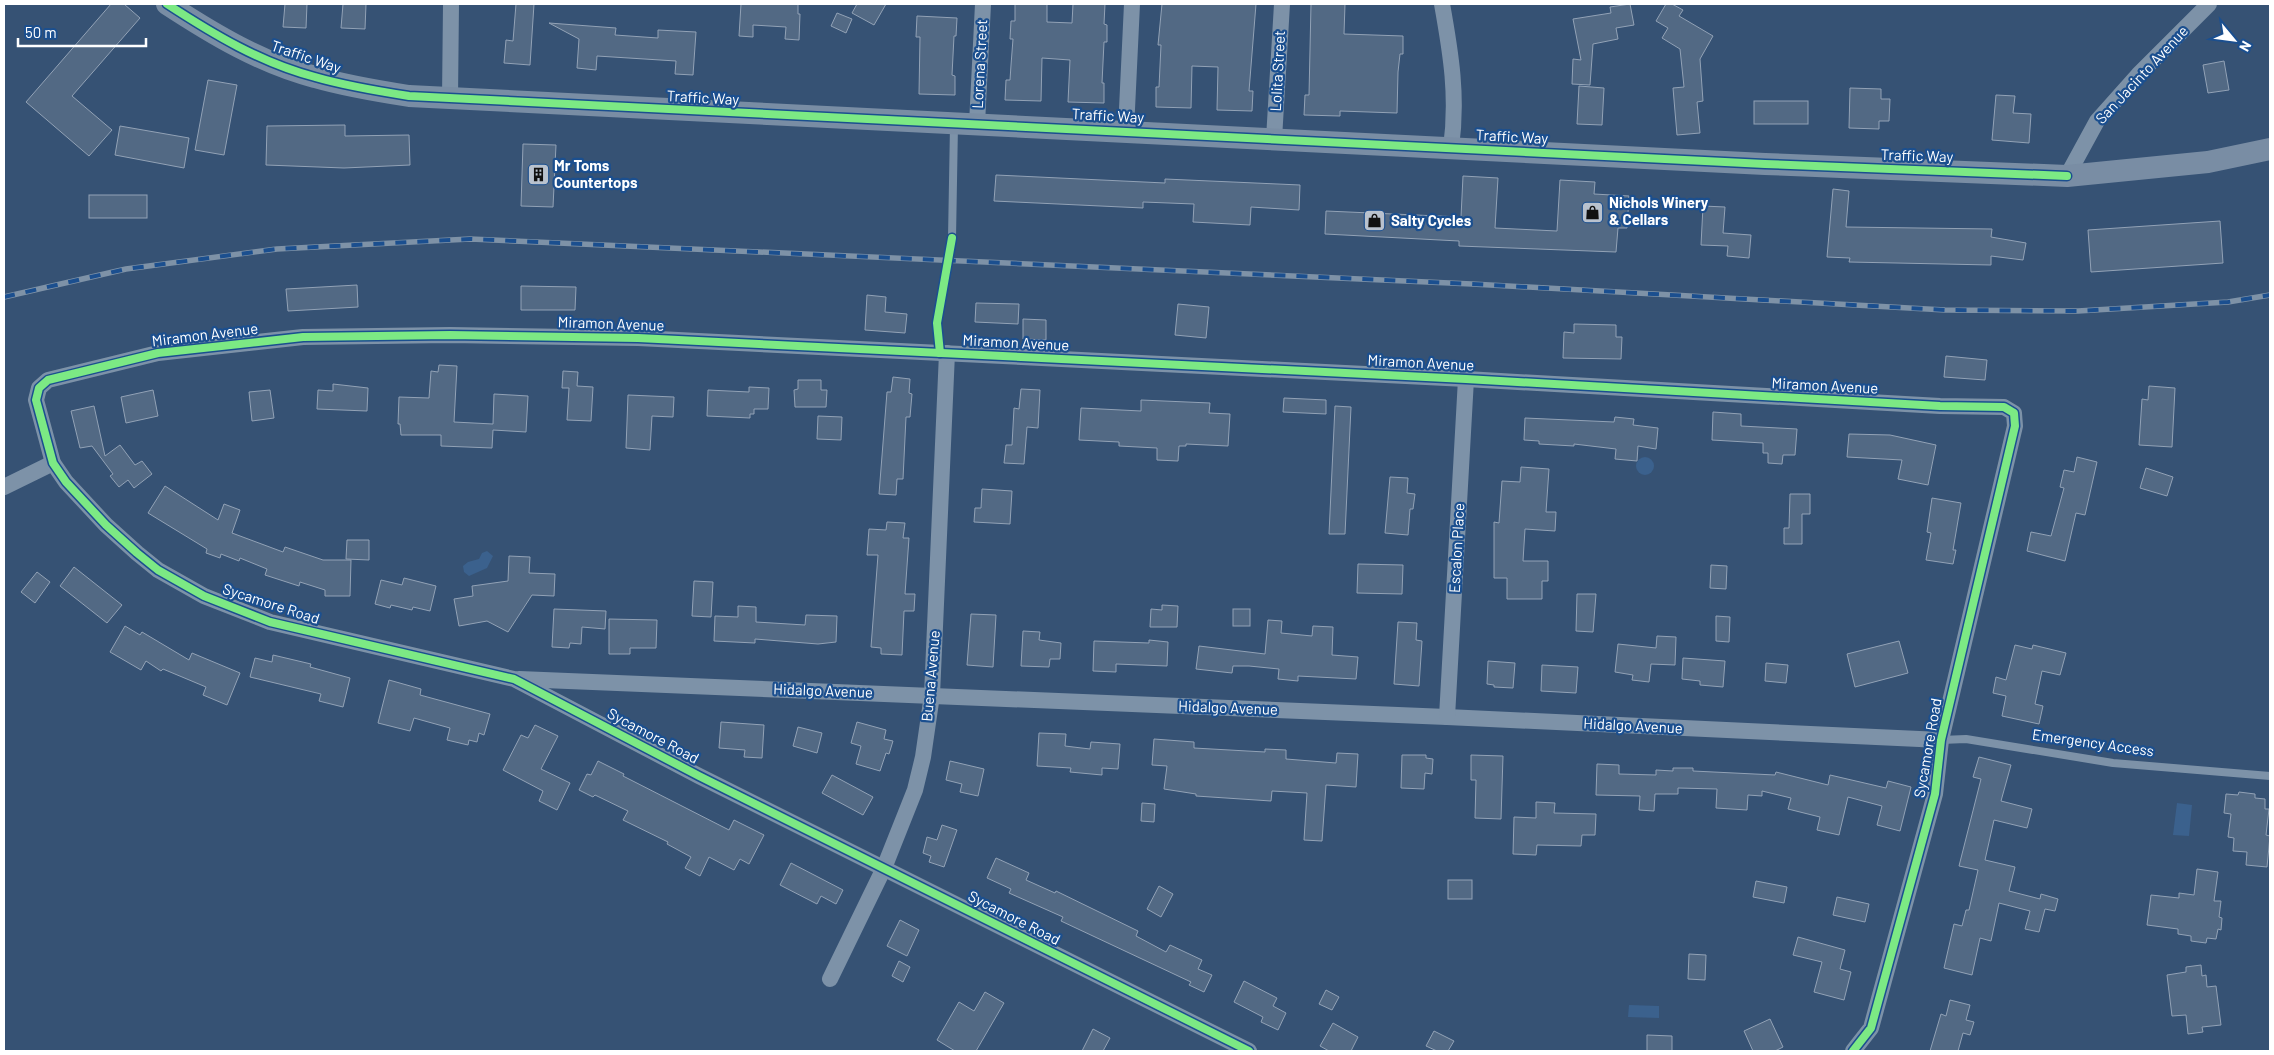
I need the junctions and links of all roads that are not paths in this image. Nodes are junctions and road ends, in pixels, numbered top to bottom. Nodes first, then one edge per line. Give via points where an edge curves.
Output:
1 (167, 4) edge
2 (451, 4) edge
3 (983, 4) edge
4 (1132, 4) edge
5 (1282, 4) edge
6 (1442, 4) edge
7 (2209, 4) edge
8 (450, 98) junction
9 (954, 123) junction
10 (977, 124) junction
11 (1126, 130) junction
12 (1274, 139) junction
13 (1451, 148) junction
14 (2270, 149) edge
15 (2067, 176) junction
16 (952, 238) dead end
17 (947, 353) junction
18 (1466, 379) junction
19 (2014, 413) joint
20 (52, 463) junction
21 (4, 487) edge
22 (514, 679) junction
23 (932, 696) junction
24 (1447, 718) junction
25 (1942, 740) junction
26 (2270, 776) edge
27 (884, 868) junction
28 (830, 979) dead end
29 (1249, 1051) edge
30 (1853, 1051) edge

1 - 8 street, Traffic Way via 234,45 313,77 363,89
2 - 8 street
3 - 10 street, Lorena Street
4 - 11 street
5 - 12 street, Lolita Street
6 - 13 street via 1452,62 1455,114
7 - 15 street, San Jacinto Avenue via 2097,122
8 - 9 street, Traffic Way
9 - 10 street, Traffic Way
9 - 16 lane
10 - 11 street, Traffic Way
11 - 12 street, Traffic Way
12 - 13 street, Traffic Way
13 - 15 street, Traffic Way
14 - 15 street, Traffic Way via 2208,162
17 - 18 street, Miramon Avenue
17 - 20 street, Miramon Avenue via 638,338 450,335 303,337 158,353 48,380 39,388 36,400
17 - 23 street, Buena Avenue
18 - 19 street, Miramon Avenue via 2004,407
18 - 24 street, Escalon Place
19 - 25 street, Sycamore Road via 2015,426
20 - 21 street
20 - 22 street, Sycamore Road via 88,506 137,552 158,570 204,596 270,622
22 - 23 street, Hidalgo Avenue
22 - 27 street, Sycamore Road
23 - 24 street, Hidalgo Avenue
23 - 27 street, Buena Avenue via 915,790
24 - 25 street, Hidalgo Avenue
25 - 26 lane, Emergency Access via 1966,739 2113,763
25 - 30 street, Sycamore Road via 1935,794 1898,935 1871,1028
27 - 28 street, Buena Avenue
27 - 29 street, Sycamore Road

